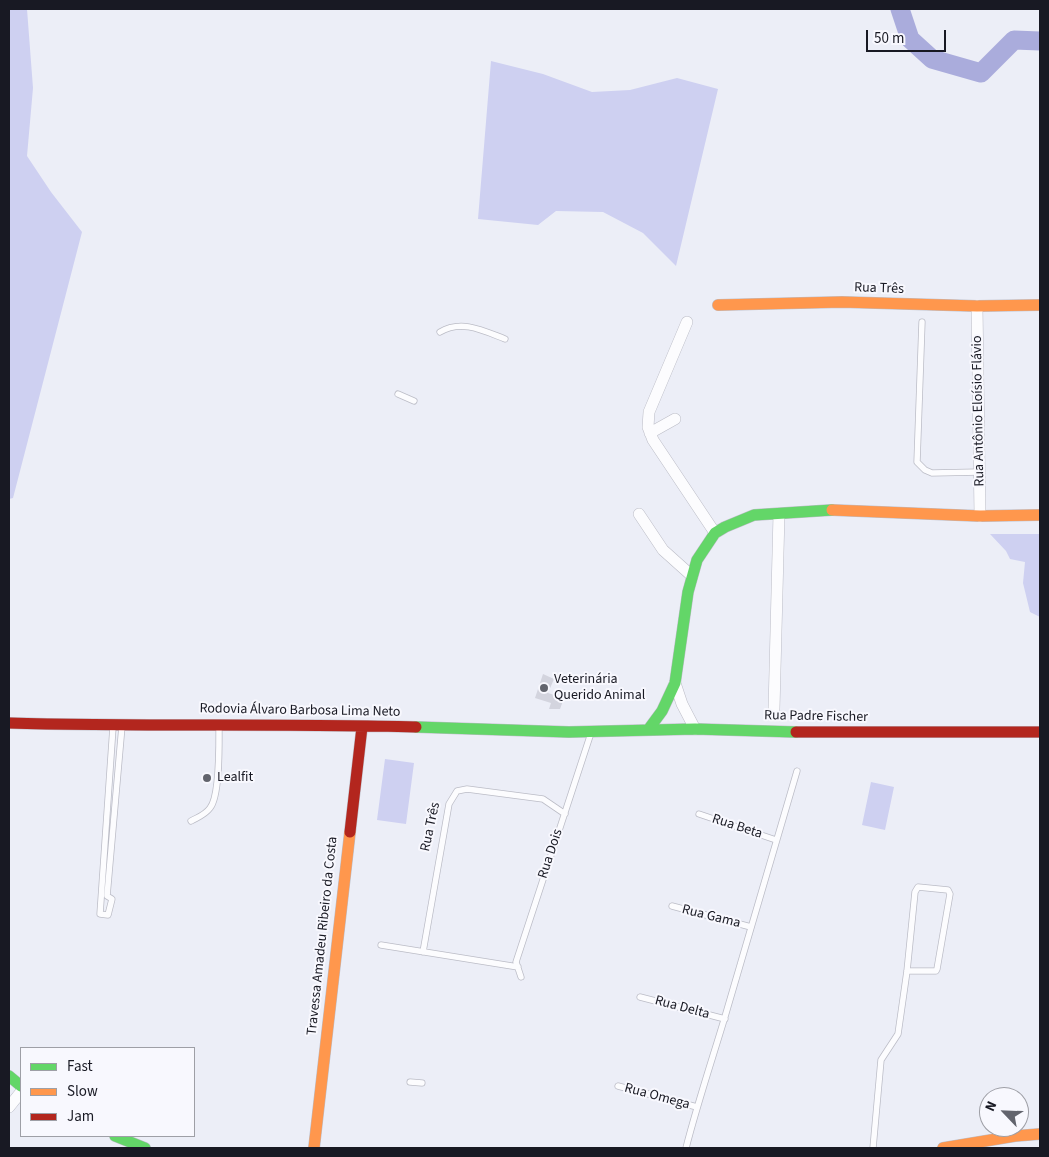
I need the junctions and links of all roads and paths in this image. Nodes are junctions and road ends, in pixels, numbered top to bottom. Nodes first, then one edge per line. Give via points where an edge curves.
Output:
1 (718, 305) dead end
2 (1040, 305) edge
3 (977, 306) junction
4 (687, 322) dead end
5 (922, 322) dead end
6 (440, 332) dead end
7 (505, 340) dead end
8 (398, 394) dead end
9 (414, 401) dead end
10 (675, 419) dead end
11 (650, 433) junction
12 (979, 472) junction
13 (638, 514) dead end
14 (779, 514) junction
15 (1040, 515) edge
16 (980, 516) junction
17 (716, 533) junction
18 (692, 576) junction
19 (676, 684) junction
20 (774, 709) dead end
21 (9, 723) edge
22 (220, 724) junction
23 (118, 725) junction
24 (362, 726) junction
25 (695, 729) junction
26 (648, 730) junction
27 (591, 731) junction
28 (1040, 732) edge
29 (797, 771) dead end
30 (565, 814) junction
31 (699, 814) dead end
32 (191, 821) dead end
33 (776, 840) junction
34 (672, 906) dead end
35 (750, 927) junction
36 (381, 945) dead end
37 (423, 952) junction
38 (518, 968) junction
39 (907, 972) junction
40 (521, 977) dead end
41 (640, 997) dead end
42 (724, 1019) junction
43 (9, 1076) edge
44 (410, 1082) dead end
45 (422, 1083) dead end
46 (20, 1085) edge
47 (618, 1086) dead end
48 (20, 1093) edge
49 (9, 1107) edge
50 (697, 1107) junction
51 (1040, 1134) edge
52 (118, 1137) edge
53 (145, 1148) edge
54 (314, 1148) edge
55 (686, 1148) edge
56 (873, 1148) edge
57 (943, 1148) edge

1 - 3 street, Rua Três via 842,302
2 - 3 street, Rua Três
3 - 12 street, Rua Antônio Eloísio Flávio
4 - 11 street via 649,412
5 - 12 lane via 917,462 932,472
6 - 7 lane via 455,326 476,327
8 - 9 lane
10 - 11 street
11 - 17 street
12 - 16 street, Rua Antônio Eloísio Flávio
13 - 18 street via 663,550
14 - 16 street via 830,510
14 - 17 street via 754,515
14 - 20 street
15 - 16 street
17 - 18 street via 697,560
18 - 19 street
19 - 25 street
19 - 26 street
21 - 23 street, Rodovia Álvaro Barbosa Lima Neto
22 - 23 street, Rodovia Álvaro Barbosa Lima Neto
22 - 24 street, Rodovia Álvaro Barbosa Lima Neto
22 - 32 lane via 216,795 212,807
23 - 23 lane via 100,914 108,915 112,899 107,896
24 - 27 street, Rodovia Álvaro Barbosa Lima Neto
24 - 54 street, Travessa Amadeu Ribeiro da Costa
25 - 26 street, Rua Padre Fischer
25 - 28 street, Rua Padre Fischer
26 - 27 street, Rua Padre Fischer
27 - 30 lane, Rua Dois
29 - 33 lane
30 - 37 lane, Rua Três via 543,799 467,789 458,791 449,804
30 - 38 lane, Rua Dois via 516,962
31 - 33 lane, Rua Beta
33 - 35 lane
34 - 35 lane, Rua Gama
35 - 42 lane
36 - 37 lane
37 - 38 lane
38 - 40 lane, Rua Dois
39 - 39 lane via 917,889 948,890 938,969
39 - 56 lane via 898,1034 881,1060
41 - 42 lane, Rua Delta
42 - 50 lane
43 - 46 street
44 - 45 lane
47 - 50 lane, Rua Omega
48 - 49 street
50 - 55 lane
51 - 57 street
52 - 53 street

